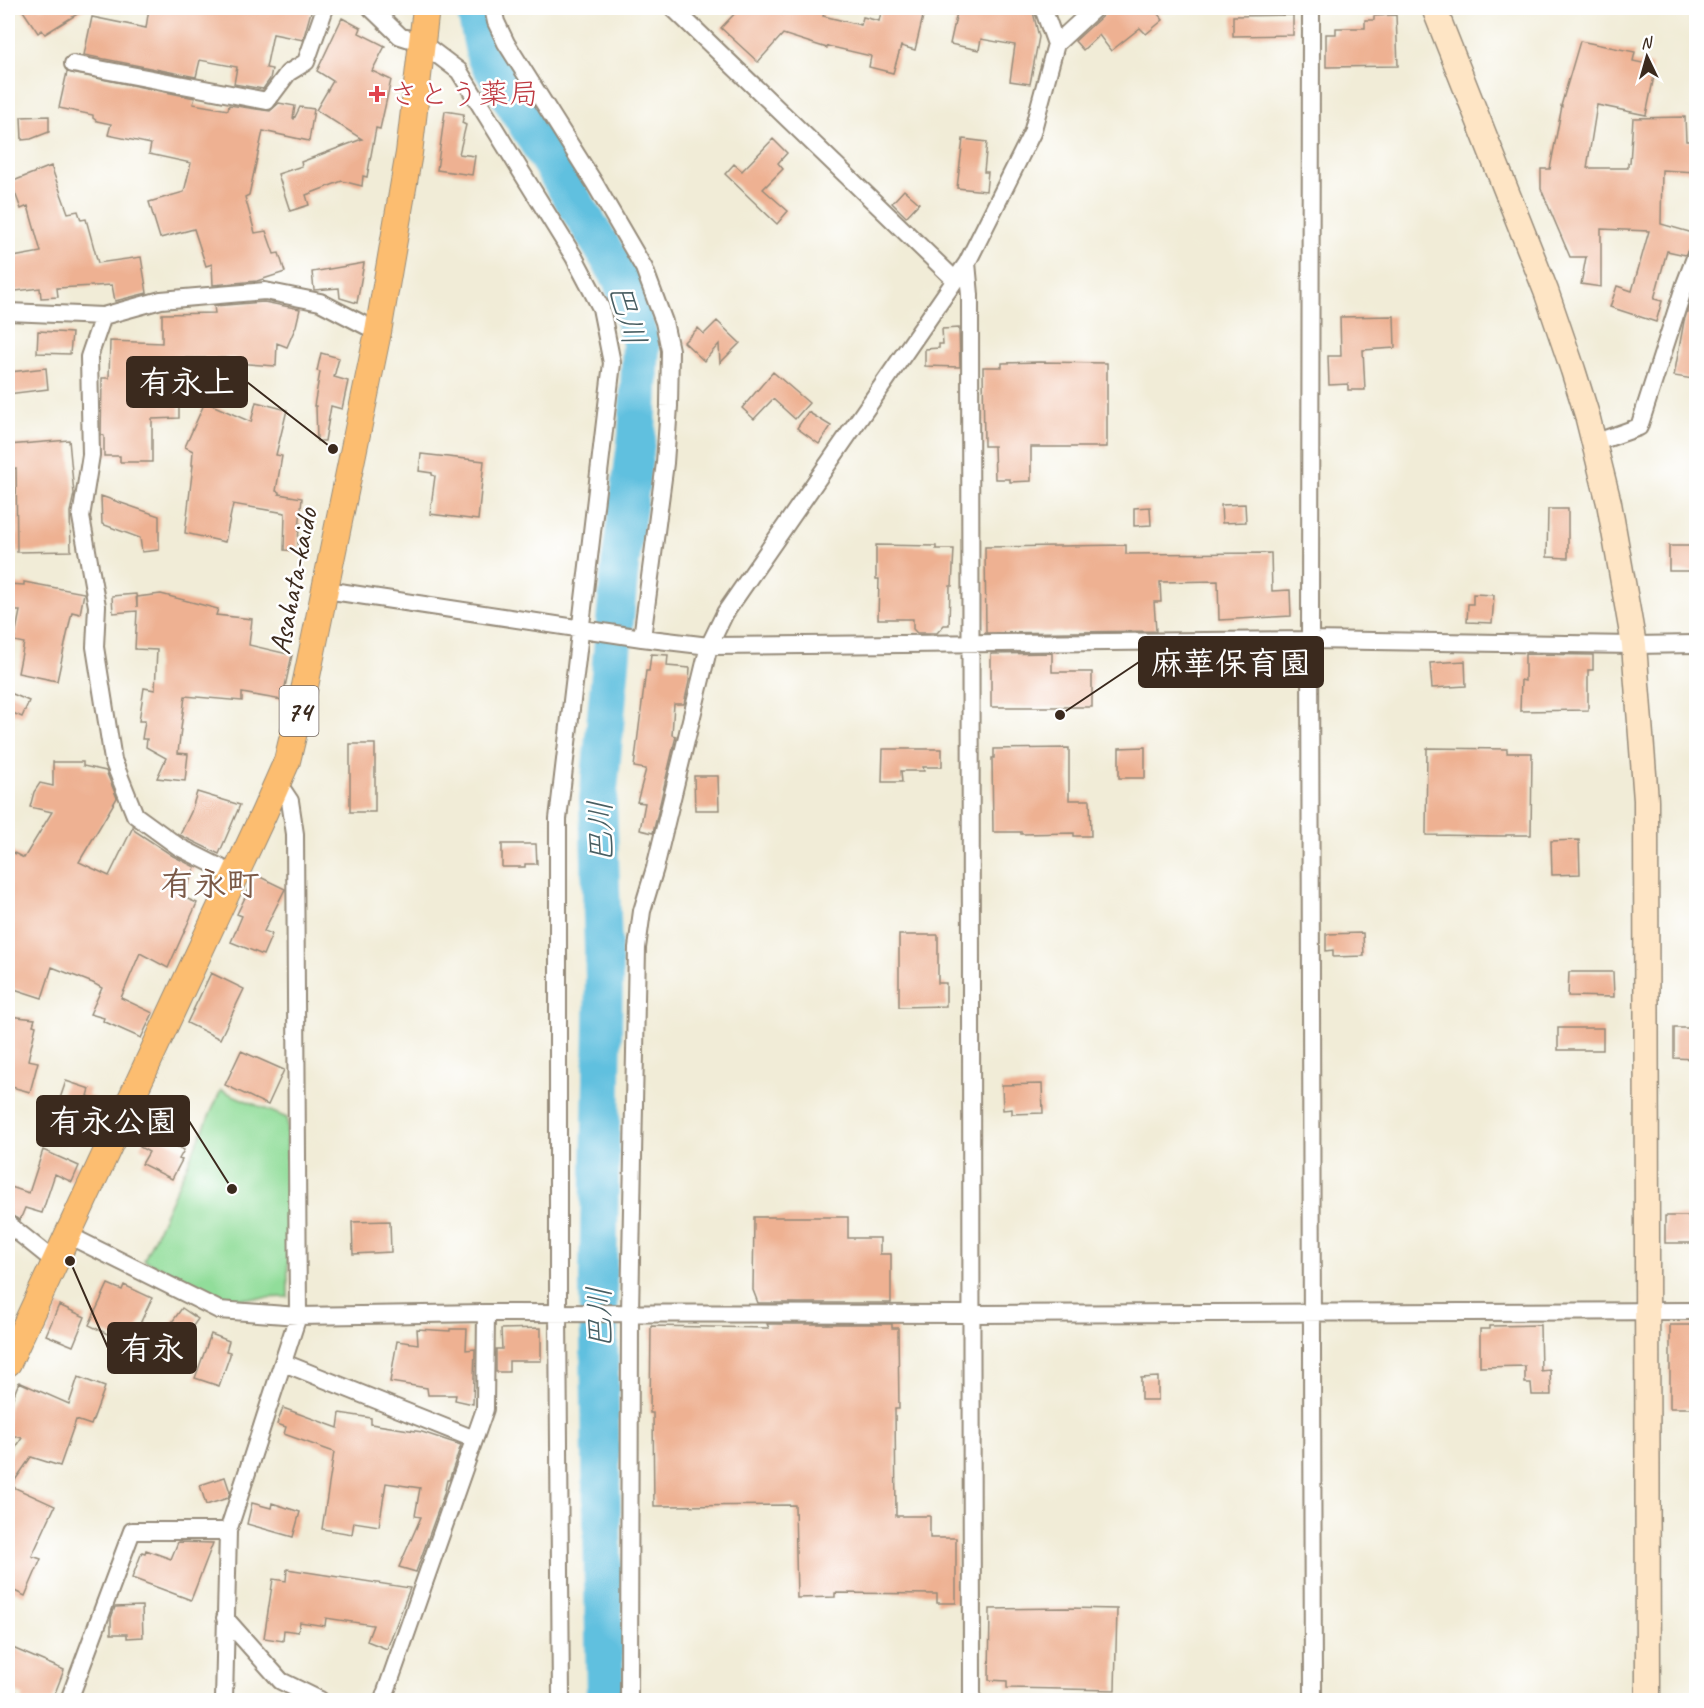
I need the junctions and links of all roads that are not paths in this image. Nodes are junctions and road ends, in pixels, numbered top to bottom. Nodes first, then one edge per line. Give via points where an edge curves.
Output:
1 (325, 8) edge
2 (371, 8) edge
3 (426, 8) edge
4 (493, 8) edge
5 (673, 8) edge
6 (1043, 8) edge
7 (1095, 8) edge
8 (1311, 8) edge
9 (1434, 8) edge
10 (422, 43) junction
11 (1056, 44) junction
12 (73, 64) dead end
13 (1696, 255) edge
14 (967, 263) junction
15 (954, 279) junction
16 (8, 312) edge
17 (103, 316) junction
18 (378, 332) junction
19 (1594, 443) junction
20 (326, 590) junction
21 (580, 628) junction
22 (642, 638) junction
23 (1310, 640) junction
24 (972, 644) junction
25 (1696, 644) edge
26 (1634, 645) junction
27 (709, 646) junction
28 (278, 783) junction
29 (235, 875) junction
30 (8, 1224) edge
31 (66, 1234) junction
32 (54, 1261) junction
33 (1646, 1311) junction
34 (1696, 1311) edge
35 (486, 1312) junction
36 (1312, 1312) junction
37 (630, 1313) junction
38 (558, 1314) junction
39 (971, 1314) junction
40 (298, 1316) junction
41 (8, 1363) edge
42 (284, 1363) junction
43 (474, 1439) junction
44 (228, 1532) junction
45 (225, 1618) junction
46 (69, 1701) edge
47 (225, 1701) edge
48 (320, 1701) edge
49 (383, 1701) edge
50 (561, 1701) edge
51 (628, 1701) edge
52 (972, 1701) edge
53 (1313, 1701) edge
54 (1648, 1701) edge

1 - 12 street via 306,62 288,73 267,101
2 - 10 street via 400,36
3 - 10 main road, Asahata-kaido / 74
4 - 22 street via 506,43 644,268 664,322 670,350 669,406
5 - 15 street
6 - 11 street
7 - 11 street
8 - 23 street
9 - 19 street via 1546,291
10 - 18 main road, Asahata-kaido / 74 via 409,153
10 - 21 street via 459,72 601,308 612,363
11 - 14 street via 1032,133
13 - 19 street via 1639,427
14 - 15 street
14 - 24 street
15 - 27 street via 725,613
16 - 17 street
17 - 18 street via 161,300 265,291 320,302
17 - 29 street via 89,357 91,456 81,517 97,606 95,647 113,760 135,815 179,848
18 - 20 main road, Asahata-kaido / 74
19 - 26 street via 1610,503
20 - 21 street
20 - 28 main road, Asahata-kaido / 74
21 - 22 street
21 - 38 street via 558,819
22 - 27 street
23 - 24 street
23 - 26 street
23 - 36 street
24 - 27 street
24 - 39 street
25 - 26 street
26 - 33 street via 1646,800
27 - 37 street via 636,948
28 - 29 main road, Asahata-kaido / 74
28 - 40 street via 290,801 295,834
29 - 31 main road, Asahata-kaido / 74
30 - 32 street
31 - 32 main road, Asahata-kaido / 74
31 - 40 street via 219,1310
32 - 41 main road, Asahata-kaido / 74
33 - 34 street
33 - 36 street
33 - 54 street
35 - 38 street
35 - 40 street
35 - 43 street via 485,1409
36 - 39 street
36 - 53 street
37 - 38 street
37 - 39 street
37 - 51 street
38 - 50 street
39 - 52 street
40 - 42 street
42 - 43 street
42 - 44 street
43 - 49 street
44 - 45 street
44 - 46 street via 132,1530
45 - 47 street
45 - 48 street via 281,1681

